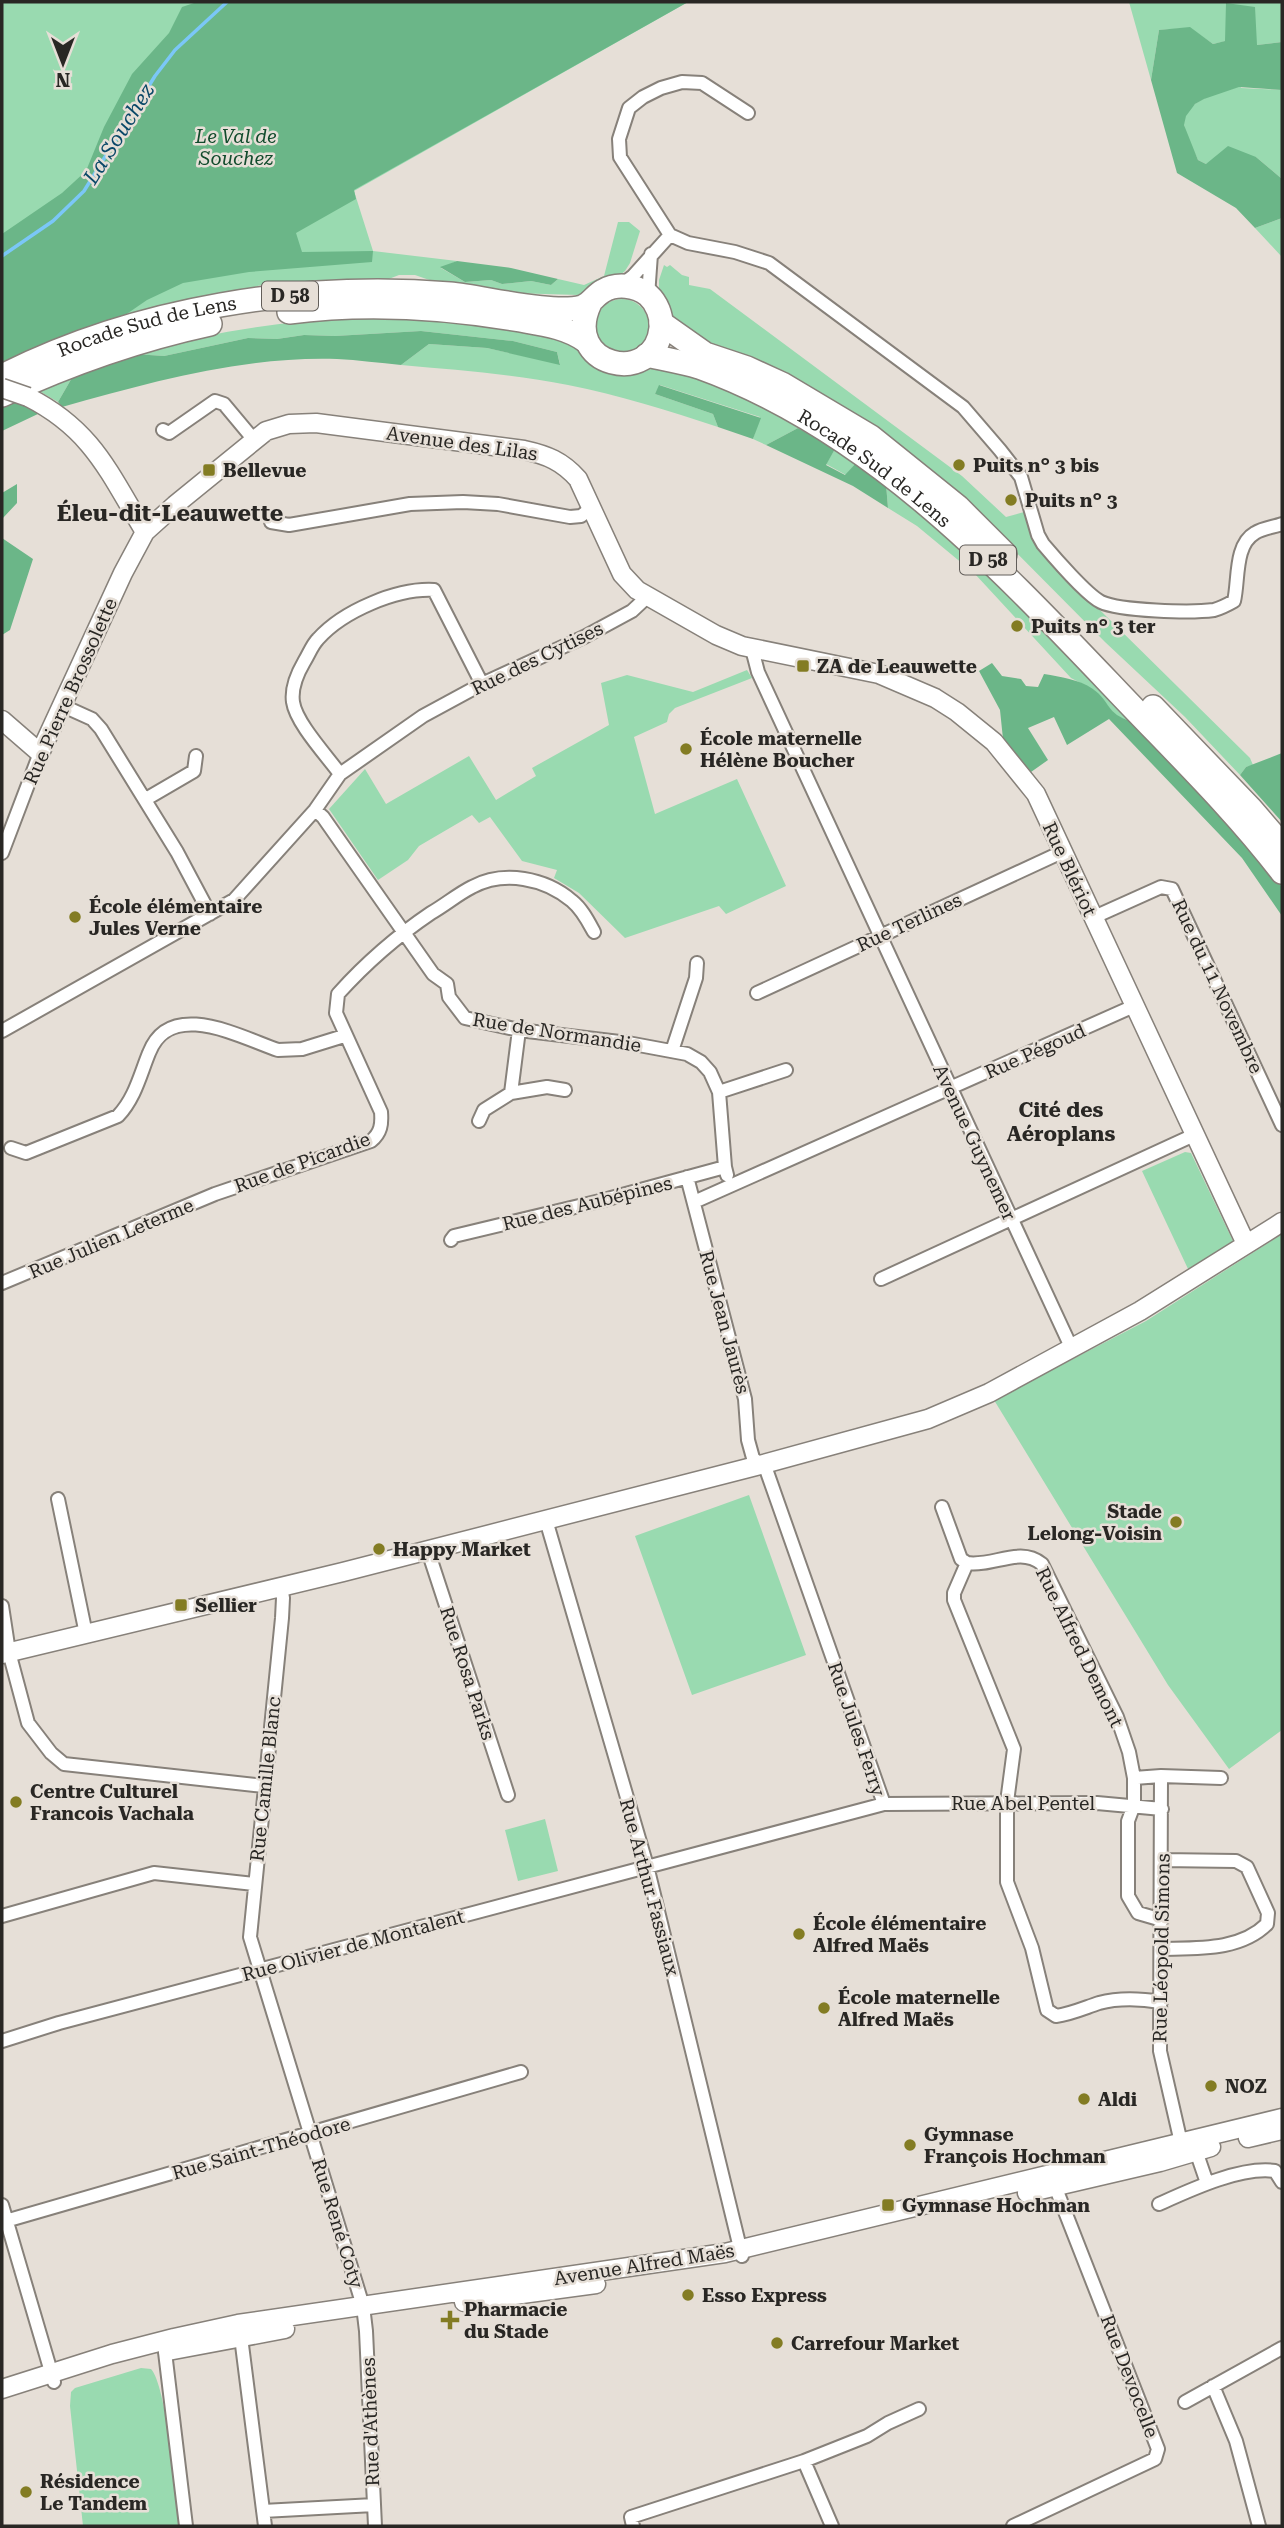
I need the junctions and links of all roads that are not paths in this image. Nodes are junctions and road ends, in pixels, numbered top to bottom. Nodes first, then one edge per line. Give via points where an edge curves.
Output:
1 (748, 113) dead end
2 (670, 235) junction
3 (651, 254) junction
4 (620, 286) junction
5 (648, 296) junction
6 (590, 303) junction
7 (661, 323) junction
8 (586, 341) junction
9 (647, 355) junction
10 (2, 376) edge
11 (2, 388) edge
12 (2, 394) edge
13 (163, 430) dead end
14 (254, 440) junction
15 (130, 506) junction
16 (590, 509) junction
17 (166, 513) junction
18 (271, 522) dead end
19 (1282, 524) edge
20 (145, 532) junction
21 (647, 597) junction
22 (752, 649) junction
23 (482, 684) junction
24 (61, 705) junction
25 (2, 720) edge
26 (40, 753) junction
27 (196, 756) dead end
28 (340, 774) junction
29 (146, 799) junction
30 (315, 810) junction
31 (1274, 848) edge
32 (1062, 852) junction
33 (2, 853) edge
34 (1282, 872) edge
35 (210, 914) junction
36 (1092, 918) junction
37 (404, 932) junction
38 (594, 932) dead end
39 (879, 937) junction
40 (697, 963) dead end
41 (757, 993) dead end
42 (1134, 1006) junction
43 (519, 1030) junction
44 (2, 1031) edge
45 (344, 1036) junction
46 (672, 1051) junction
47 (786, 1070) dead end
48 (950, 1089) junction
49 (565, 1090) dead end
50 (719, 1092) junction
51 (511, 1093) junction
52 (479, 1121) dead end
53 (1282, 1125) edge
54 (1194, 1135) junction
55 (11, 1148) dead end
56 (725, 1167) junction
57 (687, 1177) junction
58 (731, 1185) junction
59 (220, 1192) joint
60 (694, 1202) junction
61 (1011, 1220) junction
62 (1282, 1222) edge
63 (451, 1240) dead end
64 (1246, 1244) junction
65 (881, 1279) dead end
66 (2, 1283) edge
67 (1071, 1348) junction
68 (760, 1465) junction
69 (58, 1499) dead end
70 (942, 1507) dead end
71 (546, 1520) junction
72 (428, 1551) junction
73 (967, 1563) junction
74 (281, 1588) junction
75 (2, 1606) edge
76 (86, 1634) junction
77 (5, 1653) edge
78 (1161, 1776) junction
79 (1135, 1778) junction
80 (1221, 1778) dead end
81 (264, 1786) junction
82 (508, 1795) dead end
83 (1007, 1802) junction
84 (884, 1804) junction
85 (1134, 1805) junction
86 (1162, 1809) junction
87 (1162, 1860) junction
88 (647, 1866) junction
89 (254, 1884) junction
90 (2, 1916) edge
91 (1161, 1920) junction
92 (1161, 1949) junction
93 (260, 1970) junction
94 (1161, 2002) junction
95 (2, 2041) edge
96 (521, 2072) dead end
97 (1282, 2118) edge
98 (1282, 2130) edge
99 (312, 2133) junction
100 (1190, 2146) junction
101 (1282, 2182) edge
102 (1208, 2183) junction
103 (1055, 2186) junction
104 (1159, 2204) dead end
105 (2, 2205) edge
106 (4, 2222) edge
107 (741, 2253) junction
108 (364, 2311) junction
109 (240, 2337) junction
110 (1282, 2348) edge
111 (165, 2352) junction
112 (52, 2377) junction
113 (1213, 2386) junction
114 (2, 2389) edge
115 (2, 2394) edge
116 (1185, 2402) dead end
117 (919, 2409) dead end
118 (804, 2461) junction
119 (374, 2505) junction
120 (263, 2511) junction
121 (632, 2522) edge
122 (186, 2526) edge
123 (265, 2526) edge
124 (375, 2526) edge
125 (832, 2526) edge
126 (1013, 2526) edge
127 (1259, 2526) edge

1 - 2 street via 693,81 661,88 629,108 619,139 620,157
2 - 3 street
2 - 19 street via 769,263 963,407 1021,477 1043,544 1101,602 1162,611 1225,606 1234,601 1237,571 1250,537
3 - 4 street
3 - 5 street
4 - 5 highway
4 - 6 highway via 603,291
5 - 7 highway
6 - 8 highway via 584,315
6 - 10 highway, Rocade Sud de Lens / D 58 via 549,307 414,292 299,295 170,316 79,343
7 - 9 highway via 660,335
7 - 31 highway, Rocade Sud de Lens / D 58 via 705,354 747,368 820,405 871,437 958,507 1213,769
8 - 9 highway via 606,361 635,362
8 - 12 highway, Rocade Sud de Lens / D 58 via 548,325 454,310 294,311 161,334 71,363
9 - 31 highway, Rocade Sud de Lens / D 58 via 696,366 746,386 806,418 897,480 974,546
11 - 15 street, bridge via 55,413 83,435
13 - 14 street via 169,433 215,401 224,404
14 - 16 street, Avenue des Lilas via 279,426 300,423 524,450 566,466 578,479
14 - 17 street, Avenue des Lilas
15 - 17 street via 147,513
15 - 20 street
16 - 18 street via 570,517 498,503 410,504 289,525
16 - 21 street, Avenue des Lilas via 622,574
17 - 20 street, Rue Pierre Brossolette
20 - 24 street, Rue Pierre Brossolette
21 - 22 street, Avenue des Lilas
21 - 23 street, Rue des Cytises via 632,611 573,643
22 - 32 street, Rue Blériot via 879,674 957,712 994,742 1036,794
22 - 39 street, Avenue Guynemer via 758,672
23 - 28 street, Rue des Cytises via 423,716
23 - 28 street via 434,590 370,603 343,618 317,639 296,676 293,704
24 - 26 street, Rue Pierre Brossolette
24 - 29 street via 92,719
25 - 26 street
26 - 33 street, Rue Pierre Brossolette
27 - 29 street via 194,771
28 - 30 street
29 - 35 street
30 - 35 street via 248,888
30 - 37 street, Rue de Normandie
31 - 34 highway, D 58
32 - 36 street, Rue Blériot
32 - 39 street, Rue Terlines
35 - 44 street
36 - 42 street, Rue Blériot
36 - 53 street, Rue du 11 Novembre via 1161,887 1172,889
37 - 38 street, Rue de Picardie via 472,886 521,877 542,883 573,902
37 - 43 street, Rue de Normandie via 433,974 447,984 449,998 465,1018
37 - 45 street, Rue de Picardie via 338,994 336,1013
39 - 41 street, Rue Terlines
39 - 48 street, Avenue Guynemer
40 - 46 street
42 - 48 street, Rue Pégoud
42 - 54 street, Rue Blériot
43 - 46 street, Rue de Normandie
43 - 51 street
45 - 55 street via 288,1051 203,1024 177,1026 152,1044 129,1104 118,1116 26,1153
45 - 59 street, Rue de Picardie via 381,1112 377,1135 360,1145
46 - 50 street, Rue de Normandie via 701,1062
47 - 50 street
48 - 58 street, Rue Pégoud
48 - 61 street, Avenue Guynemer
49 - 51 street via 547,1087
50 - 56 street
51 - 52 street via 484,1110
54 - 61 street
54 - 64 street, Rue Blériot
56 - 57 street, Rue des Aubépines
56 - 58 street
57 - 60 street, Rue Jean Jaurès
57 - 63 street, Rue des Aubépines
58 - 60 street, Rue Pégoud
59 - 66 street, Rue Julien Leterme
60 - 68 street, Rue Jean Jaurès via 746,1399 748,1440
61 - 65 street
61 - 67 street, Avenue Guynemer
62 - 64 street
64 - 67 street
67 - 68 street via 956,1409
68 - 71 street
68 - 84 street, Rue Jules Ferry via 766,1469
69 - 76 street
70 - 73 street via 961,1559
71 - 72 street
71 - 88 street, Rue Arthur Fassiaux
72 - 74 street
72 - 82 street, Rue Rosa Parks
73 - 79 street, Rue Alfred Demont via 1032,1556 1042,1564 1117,1717
73 - 83 street via 954,1600 1014,1749
74 - 76 street
74 - 81 street, Rue Camille Blanc
75 - 77 street
76 - 77 street
77 - 81 street via 28,1723 64,1764
78 - 79 street
78 - 80 street
78 - 86 street, Rue Léopold Simons
79 - 85 street, Rue Alfred Demont
81 - 89 street, Rue Camille Blanc
83 - 84 street, Rue Abel Pentel
83 - 85 street, Rue Abel Pentel
83 - 94 street via 1007,1882 1032,1948 1047,2010 1056,2017 1101,2003
84 - 88 street, Rue Jules Ferry
85 - 86 street, Rue Abel Pentel
85 - 91 street, Rue Alfred Demont via 1128,1821 1128,1896 1138,1913
86 - 87 street, Rue Léopold Simons
87 - 91 street, Rue Léopold Simons
87 - 92 street via 1236,1861 1247,1867 1268,1913 1267,1924 1257,1934 1234,1943
88 - 93 street, Rue Olivier de Montalent
88 - 107 street, Rue Arthur Fassiaux
89 - 90 street via 154,1872
89 - 93 street, Rue Camille Blanc via 250,1937
91 - 92 street, Rue Léopold Simons
92 - 94 street, Rue Léopold Simons
93 - 95 street, Rue Olivier de Montalent
93 - 99 street, Rue René Coty
94 - 100 street, Rue Léopold Simons via 1160,2051 1179,2134
96 - 99 street, Rue Saint-Théodore
97 - 100 street, Avenue Alfred Maës
98 - 100 street, Avenue Alfred Maës
99 - 106 street, Rue Saint-Théodore
99 - 108 street, Rue René Coty
100 - 102 street, Rue Léopold Simons
100 - 103 street, Avenue Alfred Maës via 1160,2162
100 - 107 street, Avenue Alfred Maës
101 - 102 street via 1275,2171 1263,2169
102 - 104 street
103 - 107 street, Avenue Alfred Maës
103 - 126 street, Rue Devocelle via 1158,2449 1155,2459
105 - 106 street
106 - 112 street
107 - 108 street, Avenue Alfred Maës via 647,2276
108 - 109 street, Avenue Alfred Maës
108 - 112 street, Avenue Alfred Maës via 195,2333
108 - 119 street, Rue d'Athènes
109 - 111 street, Avenue Alfred Maës
109 - 120 street
110 - 113 street
111 - 112 street, Avenue Alfred Maës
111 - 122 street
112 - 114 street, Avenue Alfred Maës
112 - 115 street, Avenue Alfred Maës
113 - 116 street
113 - 127 street via 1236,2441
117 - 118 street
118 - 121 street
118 - 125 street
119 - 120 street
119 - 124 street, Rue d'Athènes
120 - 123 street

